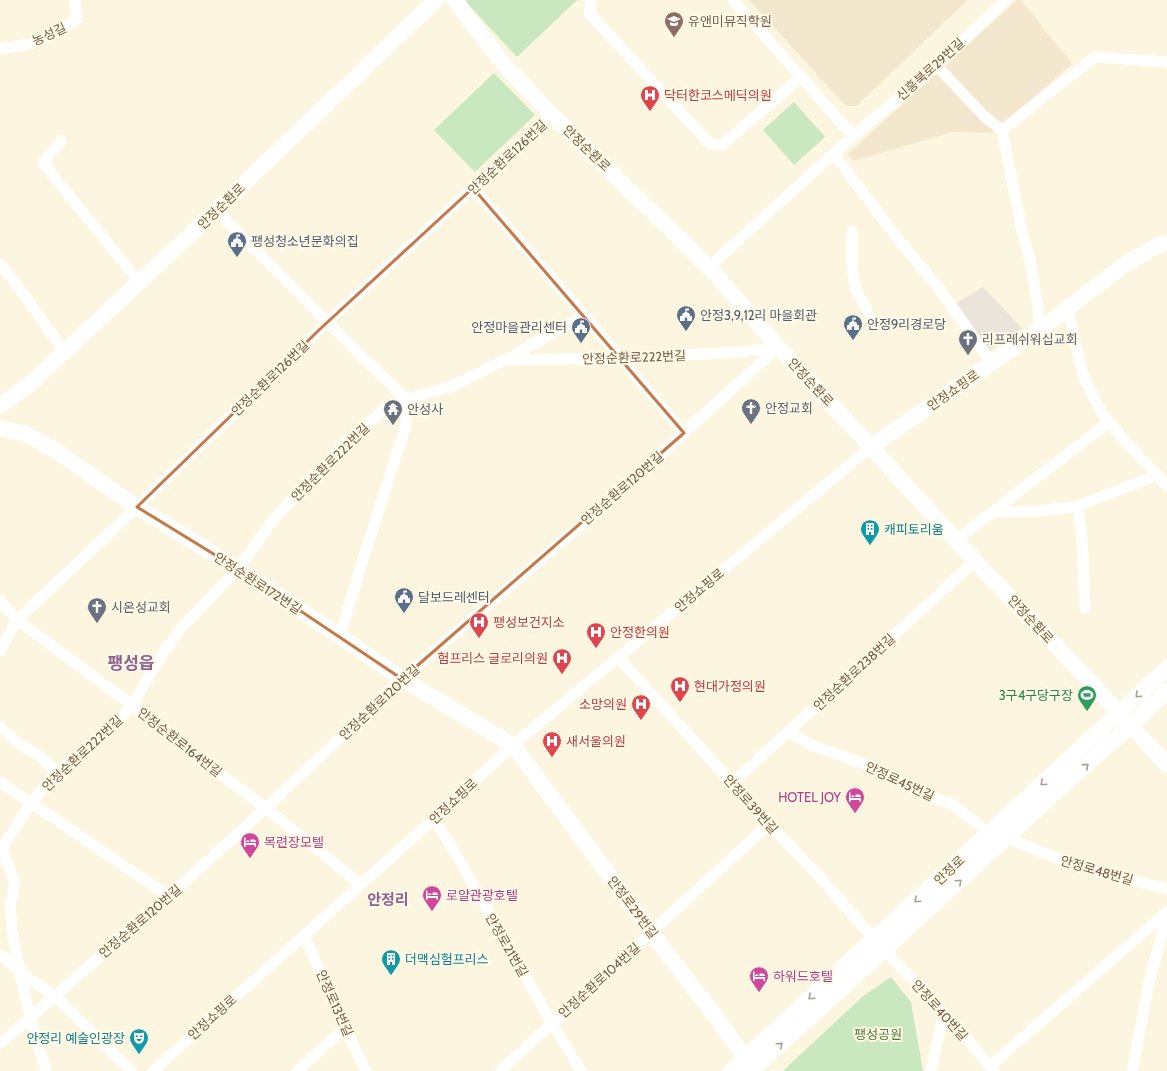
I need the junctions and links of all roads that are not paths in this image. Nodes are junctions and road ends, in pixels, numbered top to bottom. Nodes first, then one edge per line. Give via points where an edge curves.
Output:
1 (75, 0) edge
2 (436, 0) edge
3 (454, 0) edge
4 (591, 0) edge
5 (733, 0) edge
6 (1005, 0) edge
7 (0, 49) edge
8 (1167, 62) edge
9 (937, 66) junction
10 (801, 77) junction
11 (552, 115) junction
12 (1002, 130) junction
13 (853, 136) junction
14 (61, 141) dead end
15 (834, 154) junction
16 (473, 188) junction
17 (216, 210) junction
18 (852, 231) dead end
19 (1167, 243) edge
20 (0, 264) edge
21 (709, 267) junction
22 (139, 282) junction
23 (1068, 308) junction
24 (584, 315) junction
25 (870, 316) dead end
26 (327, 322) junction
27 (1040, 330) junction
28 (778, 347) junction
29 (64, 351) junction
30 (621, 358) junction
31 (504, 360) junction
32 (992, 363) junction
33 (31, 383) junction
34 (406, 400) junction
35 (0, 406) edge
36 (0, 414) edge
37 (0, 420) edge
38 (1109, 422) junction
39 (0, 428) edge
40 (684, 433) junction
41 (26, 434) junction
42 (871, 447) junction
43 (1157, 475) junction
44 (1167, 486) edge
45 (1078, 506) junction
46 (137, 507) junction
47 (992, 512) junction
48 (956, 540) junction
49 (975, 561) junction
50 (238, 569) junction
51 (0, 601) edge
52 (1085, 608) dead end
53 (16, 620) junction
54 (340, 636) junction
55 (0, 651) edge
56 (618, 657) junction
57 (1167, 668) edge
58 (402, 679) junction
59 (1155, 680) junction
60 (1167, 691) edge
61 (132, 705) junction
62 (1119, 713) junction
63 (1131, 725) junction
64 (0, 727) edge
65 (789, 732) junction
66 (513, 746) junction
67 (1167, 765) edge
68 (57, 772) junction
69 (0, 782) edge
70 (732, 783) junction
71 (31, 803) junction
72 (266, 808) junction
73 (434, 819) junction
74 (769, 824) junction
75 (989, 833) junction
76 (1006, 838) junction
77 (360, 884) junction
78 (1167, 889) edge
79 (169, 896) junction
80 (1167, 913) edge
81 (651, 932) junction
82 (304, 935) junction
83 (879, 945) junction
84 (0, 955) edge
85 (20, 972) junction
86 (55, 996) junction
87 (946, 1014) junction
88 (30, 1018) junction
89 (552, 1023) junction
90 (345, 1028) junction
91 (0, 1044) edge
92 (750, 1066) edge
93 (992, 1069) edge
94 (46, 1071) edge
95 (131, 1071) edge
96 (154, 1071) edge
97 (297, 1071) edge
98 (366, 1071) edge
99 (500, 1071) edge
100 (581, 1071) edge
101 (731, 1071) edge
102 (931, 1071) edge
103 (1132, 1071) edge

1 - 7 street, 농성길 via 77,19 61,30 30,44
2 - 17 street, 안정순환로
3 - 11 street, 안정순환로 via 507,68
4 - 10 street via 590,14 710,144 722,145
5 - 10 street
6 - 9 street, 신흥북로29번길
8 - 12 street via 1095,57
9 - 12 street via 986,118
9 - 13 street, 신흥북로29번길
10 - 13 street
11 - 16 street, 안정순환로126번길
11 - 21 street, 안정순환로
12 - 27 street via 1027,248
13 - 15 street, 신흥북로29번길
14 - 22 street via 43,163
15 - 21 street, 신흥북로29번길
15 - 32 street via 937,286
16 - 24 street
16 - 26 street, 안정순환로126번길
17 - 22 street, 안정순환로
17 - 26 street
18 - 25 street via 855,287
19 - 23 street, 안정쇼핑로 via 1127,263
20 - 29 street
21 - 28 street, 안정순환로
22 - 29 street, 안정순환로
23 - 27 street, 안정쇼핑로
23 - 38 street via 1083,376 1101,412
24 - 30 street
24 - 31 street
26 - 34 street
26 - 46 street, 안정순환로126번길
27 - 32 street, 안정쇼핑로
28 - 30 street, 안정순환로222번길 via 742,352
28 - 40 street, 안정순환로120번길
28 - 42 street, 안정순환로
29 - 33 street, 안정순환로
30 - 31 street, 안정순환로222번길
30 - 40 street
31 - 34 street, 안정순환로222번길 via 453,386
32 - 42 street, 안정쇼핑로
33 - 35 street, 안정순환로
33 - 36 street via 11,406
34 - 50 street, 안정순환로222번길 via 387,407 346,442 274,519
34 - 54 street via 406,425
37 - 41 street
38 - 43 street
38 - 47 street
39 - 41 street, 안정순환로172번길
40 - 58 street, 안정순환로120번길
41 - 46 street, 안정순환로172번길 via 56,451
42 - 48 street, 안정순환로
42 - 56 street, 안정쇼핑로
43 - 44 street
43 - 45 street
45 - 47 street
45 - 52 street
46 - 50 street, 안정순환로172번길
46 - 53 street, 안정순환로126번길
47 - 48 street
48 - 49 street, 안정순환로
49 - 62 street, 안정순환로
49 - 65 street, 안정순환로238번길
50 - 54 street, 안정순환로172번길
50 - 61 street, 안정순환로222번길 via 181,628
51 - 53 street, 안정순환로164번길
53 - 55 street, 안정순환로126번길
53 - 61 street, 안정순환로164번길
54 - 58 street, 안정순환로172번길
56 - 66 street, 안정쇼핑로
56 - 70 street, 안정로39번길
57 - 59 street, 안정로
58 - 66 street, 안정순환로172번길
58 - 72 street, 안정순환로120번길
59 - 60 street
59 -> 62 street, 안정로
60 - 63 street, 안정로
61 - 68 street, 안정순환로222번길 via 114,726
61 - 72 street, 안정순환로164번길
62 - 63 street, 안정순환로
62 -> 75 street, 안정로
63 - 67 street, 안정순환로
76 -> 63 street, 안정로
64 - 68 street
65 - 70 street, 안정순환로238번길
65 - 75 street, 안정로45번길 via 812,746 864,764 923,794 952,804
66 - 73 street, 안정쇼핑로
66 - 81 street, 안정로29번길
68 - 71 street, 안정순환로222번길
69 - 71 street
70 - 74 street, 안정로39번길
71 - 79 street, 안정순환로222번길
71 - 85 street, 안정순환로222번길 via 2,848 14,883 10,906
72 - 77 street, 안정순환로164번길
72 - 79 street, 안정순환로120번길
73 - 77 street, 안정쇼핑로
73 - 89 street, 안정로21번길
74 - 81 street, 안정순환로104번길
74 - 83 street, 안정로39번길
75 - 76 street, 안정로45번길
75 -> 83 street, 안정로
76 - 78 street, 안정로48번길 via 1077,866
83 -> 76 street, 안정로
77 - 82 street, 안정쇼핑로
79 - 86 street, 안정순환로120번길
80 - 93 street
80 - 103 street via 1149,983
81 - 89 street, 안정순환로104번길
81 - 92 street, 안정로29번길
82 - 90 street, 안정로13번길
82 - 96 street, 안정쇼핑로
83 - 87 street, 안정로40번길
83 - 92 street, 안정로
84 - 85 street
85 - 86 street
85 - 88 street, 안정순환로222번길
86 - 88 street, 안정순환로120번길
86 - 95 street
87 - 93 street, 안정로40번길
87 - 102 street via 941,1024
88 - 91 street, 안정순환로120번길
88 - 94 street, 안정순환로222번길
89 - 99 street, 안정순환로104번길
89 - 100 street, 안정로21번길
90 - 97 street
90 - 98 street, 안정로13번길
92 - 101 street, 안정로

